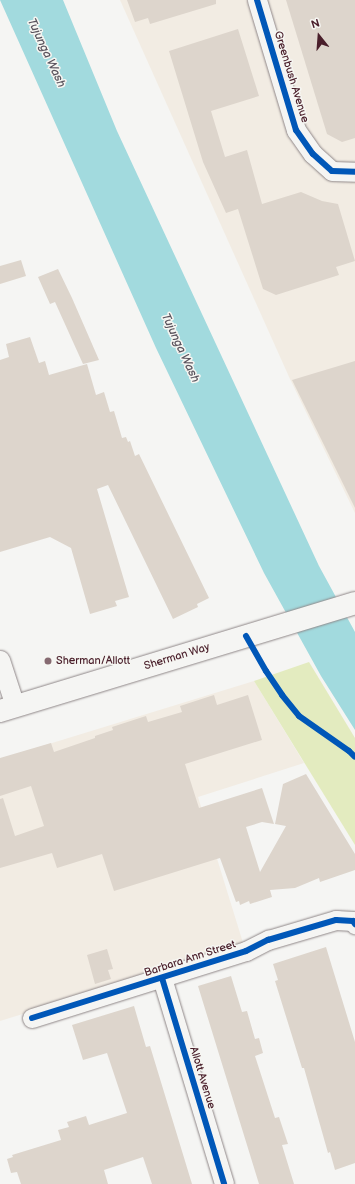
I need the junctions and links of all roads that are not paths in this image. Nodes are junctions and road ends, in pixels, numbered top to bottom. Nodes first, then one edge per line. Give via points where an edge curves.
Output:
1 (258, 0) edge
2 (355, 172) edge
3 (355, 603) edge
4 (0, 660) edge
5 (8, 709) edge
6 (354, 922) edge
7 (162, 978) junction
8 (32, 1018) dead end
9 (224, 1184) edge

1 - 2 street, Greenbush Avenue via 296,130 313,154 332,171
3 - 5 main road, Sherman Way
4 - 5 street
6 - 7 street, Barbara Ann Street via 336,920 268,940 246,951
7 - 8 street, Barbara Ann Street
7 - 9 street, Allott Avenue

